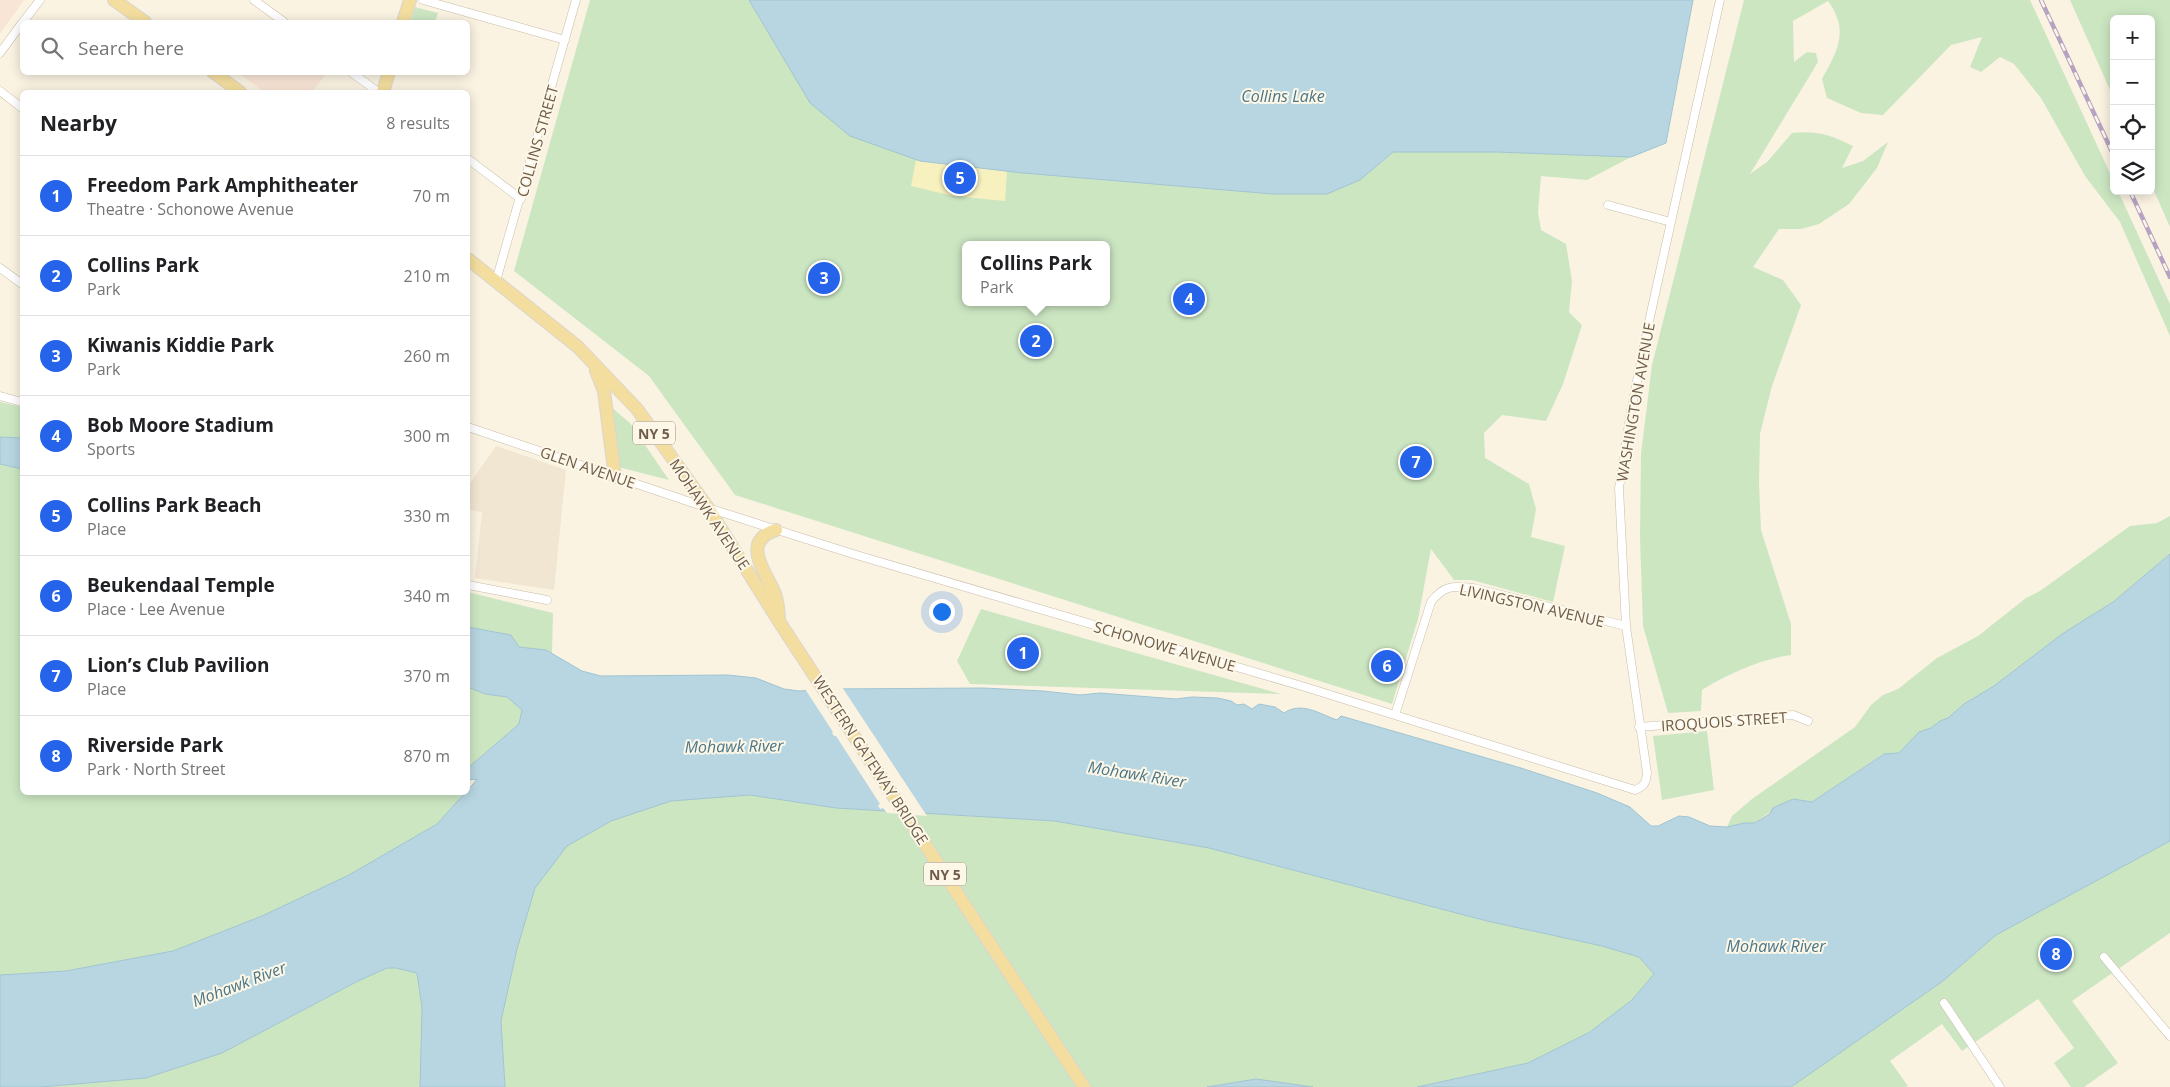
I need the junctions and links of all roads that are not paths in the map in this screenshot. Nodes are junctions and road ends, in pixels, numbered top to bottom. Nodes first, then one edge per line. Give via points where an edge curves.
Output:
1 (40, 0) edge
2 (114, 0) edge
3 (254, 0) edge
4 (410, 0) edge
5 (423, 0) edge
6 (576, 0) edge
7 (1720, 0) edge
8 (25, 20) edge
9 (142, 20) edge
10 (281, 20) edge
11 (404, 20) edge
12 (20, 27) edge
13 (566, 40) junction
14 (0, 53) edge
15 (217, 75) edge
16 (355, 75) edge
17 (388, 75) edge
18 (237, 90) edge
19 (375, 90) edge
20 (384, 90) edge
21 (0, 92) edge
22 (20, 107) edge
23 (470, 161) edge
24 (521, 199) junction
25 (1608, 205) dead end
26 (1672, 222) junction
27 (470, 262) edge
28 (0, 268) edge
29 (496, 281) junction
30 (20, 283) edge
31 (594, 364) junction
32 (0, 396) edge
33 (20, 401) edge
34 (470, 428) edge
35 (615, 477) junction
36 (708, 508) junction
37 (776, 530) junction
38 (470, 586) edge
39 (547, 600) dead end
40 (780, 622) junction
41 (1626, 626) junction
42 (806, 660) joint
43 (1395, 715) junction
44 (1808, 721) dead end
45 (1639, 727) junction
46 (1622, 786) joint
47 (2104, 957) dead end
48 (1944, 1003) dead end
49 (2170, 1036) edge
50 (1084, 1087) edge
51 (2000, 1087) edge

1 - 8 street
2 - 9 main road
3 - 10 street
4 - 11 main road
5 - 13 street
6 - 13 street, COLLINS STREET
7 - 26 street, WASHINGTON AVENUE
12 - 14 street
13 - 24 street, COLLINS STREET
15 - 18 main road
16 - 19 street
17 - 20 main road
21 - 22 street
23 - 24 street
24 - 29 street, COLLINS STREET
25 - 26 street
26 - 41 street, WASHINGTON AVENUE via 1631,411 1619,488
27 - 29 main road, MOHAWK AVENUE / NY 5
28 - 30 street
29 - 31 main road, MOHAWK AVENUE / NY 5 via 578,347
31 - 35 main road via 604,391
31 - 36 main road, MOHAWK AVENUE / NY 5 via 637,409
32 - 33 street
34 - 35 street, GLEN AVENUE
35 - 36 street, GLEN AVENUE
36 - 37 street, SCHONOWE AVENUE
36 - 40 main road, MOHAWK AVENUE / NY 5
37 - 40 main road via 761,537 757,548 762,572 776,595
37 - 43 street, SCHONOWE AVENUE
38 - 39 street
40 - 42 main road, MOHAWK AVENUE / NY 5
41 - 43 street, LIVINGSTON AVENUE via 1473,588 1452,586 1438,592 1432,602
41 - 45 street, WASHINGTON AVENUE
42 - 50 main road, WESTERN GATEWAY BRIDGE / NY 5
43 - 46 street, SCHONOWE AVENUE
44 - 45 street, IROQUOIS STREET via 1793,715
45 - 46 street, WASHINGTON AVENUE via 1646,782 1635,790
47 - 49 street
48 - 51 street

